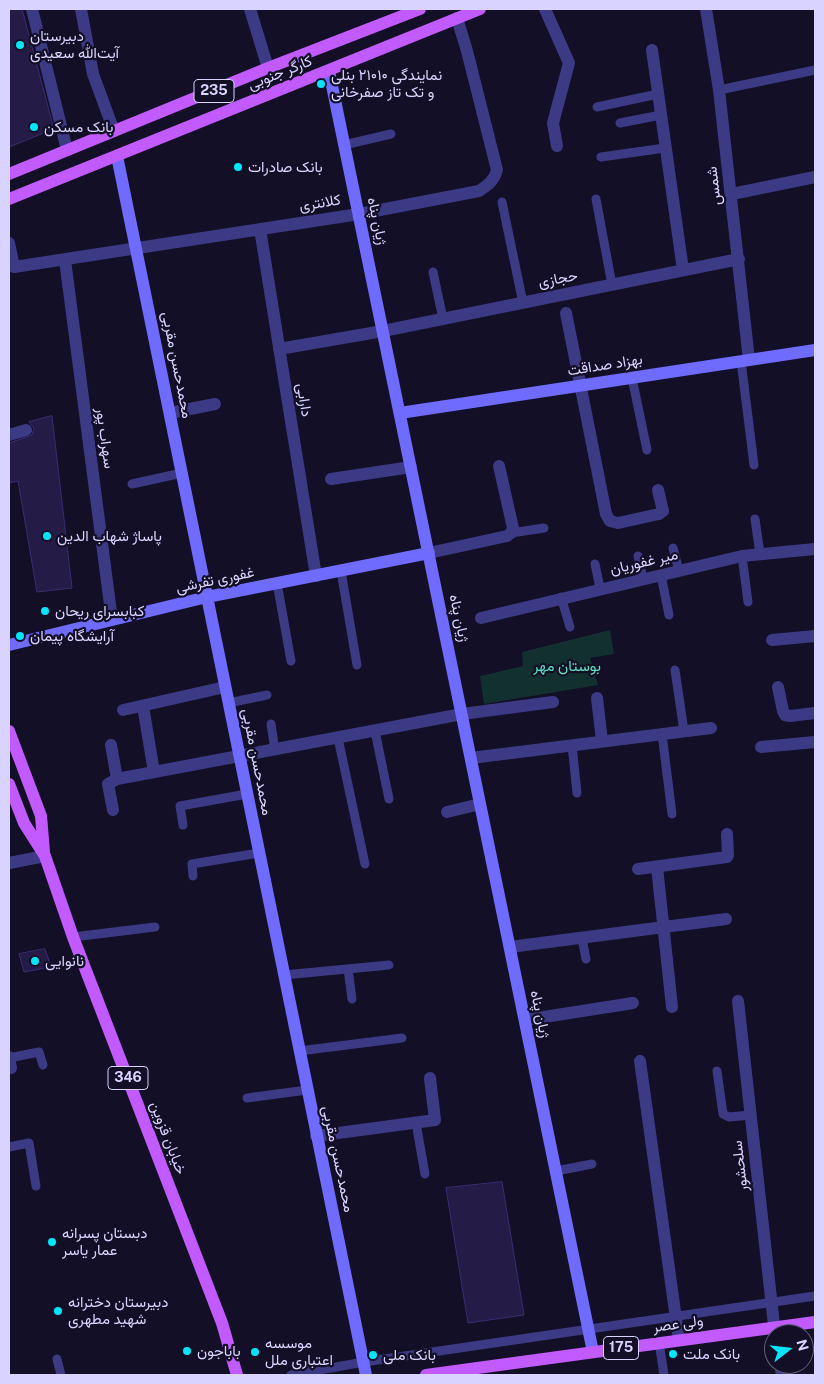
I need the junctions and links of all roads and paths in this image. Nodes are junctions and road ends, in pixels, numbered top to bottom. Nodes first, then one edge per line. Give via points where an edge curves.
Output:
1 (32, 9) edge
2 (80, 9) edge
3 (250, 9) edge
4 (420, 9) edge
5 (480, 9) edge
6 (545, 9) edge
7 (706, 9) edge
8 (457, 18) junction
9 (652, 50) dead end
10 (268, 68) junction
11 (815, 70) edge
12 (329, 71) junction
13 (719, 90) junction
14 (658, 94) junction
15 (597, 106) dead end
16 (661, 115) junction
17 (620, 123) dead end
18 (114, 131) junction
19 (391, 134) dead end
20 (344, 145) junction
21 (557, 146) dead end
22 (666, 148) junction
23 (67, 150) junction
24 (117, 156) junction
25 (601, 157) dead end
26 (9, 174) edge
27 (815, 177) edge
28 (732, 194) junction
29 (9, 199) edge
30 (596, 199) dead end
31 (502, 202) dead end
32 (359, 214) junction
33 (260, 229) junction
34 (9, 244) edge
35 (136, 248) junction
36 (739, 259) junction
37 (65, 260) junction
38 (683, 270) junction
39 (432, 272) dead end
40 (612, 285) junction
41 (523, 303) junction
42 (566, 313) dead end
43 (443, 319) junction
44 (383, 331) junction
45 (279, 349) junction
46 (815, 350) edge
47 (745, 361) junction
48 (632, 378) junction
49 (580, 386) junction
50 (215, 404) dead end
51 (170, 413) junction
52 (400, 413) junction
53 (26, 430) dead end
54 (9, 435) edge
55 (647, 450) dead end
56 (754, 465) dead end
57 (411, 466) junction
58 (499, 466) dead end
59 (182, 473) junction
60 (332, 479) dead end
61 (132, 484) dead end
62 (658, 490) dead end
63 (755, 519) dead end
64 (544, 528) dead end
65 (511, 533) junction
66 (673, 548) dead end
67 (815, 549) edge
68 (429, 553) junction
69 (760, 554) junction
70 (638, 556) dead end
71 (742, 556) junction
72 (595, 564) dead end
73 (679, 570) junction
74 (341, 571) junction
75 (661, 574) junction
76 (316, 576) junction
77 (643, 579) junction
78 (277, 583) junction
79 (600, 588) junction
80 (207, 598) junction
81 (561, 598) junction
82 (748, 602) dead end
83 (669, 615) dead end
84 (481, 618) dead end
85 (112, 620) junction
86 (570, 627) dead end
87 (815, 636) edge
88 (772, 640) dead end
89 (9, 645) edge
90 (291, 661) dead end
91 (357, 665) dead end
92 (675, 670) dead end
93 (225, 687) junction
94 (778, 687) dead end
95 (267, 695) dead end
96 (598, 698) dead end
97 (553, 702) dead end
98 (228, 703) junction
99 (143, 706) junction
100 (123, 710) dead end
101 (815, 713) edge
102 (462, 714) junction
103 (271, 724) dead end
104 (711, 728) dead end
105 (9, 731) edge
106 (375, 731) junction
107 (684, 731) junction
108 (662, 734) junction
109 (338, 738) junction
110 (602, 741) junction
111 (815, 742) edge
112 (111, 745) dead end
113 (572, 745) junction
114 (761, 747) dead end
115 (275, 750) junction
116 (239, 757) junction
117 (471, 758) junction
118 (154, 772) junction
119 (116, 779) junction
120 (9, 784) edge
121 (577, 793) dead end
122 (247, 794) junction
123 (389, 799) dead end
124 (480, 804) junction
125 (113, 810) dead end
126 (447, 812) dead end
127 (672, 814) dead end
128 (183, 825) dead end
129 (726, 834) dead end
130 (259, 853) junction
131 (45, 856) junction
132 (9, 863) edge
133 (365, 864) dead end
134 (657, 867) junction
135 (638, 869) dead end
136 (194, 876) dead end
137 (726, 919) dead end
138 (155, 927) dead end
139 (664, 927) junction
140 (73, 937) junction
141 (582, 938) junction
142 (510, 947) junction
143 (586, 959) dead end
144 (390, 965) dead end
145 (348, 969) junction
146 (284, 975) junction
147 (352, 999) dead end
148 (738, 1001) dead end
149 (633, 1003) dead end
150 (672, 1007) dead end
151 (525, 1020) junction
152 (402, 1038) dead end
153 (299, 1051) junction
154 (10, 1061) edge
155 (640, 1061) dead end
156 (43, 1065) dead end
157 (717, 1071) dead end
158 (430, 1078) dead end
159 (307, 1090) junction
160 (247, 1098) dead end
161 (751, 1115) junction
162 (416, 1123) junction
163 (316, 1136) junction
164 (9, 1147) edge
165 (592, 1164) dead end
166 (556, 1171) junction
167 (425, 1174) dead end
168 (36, 1186) dead end
169 (815, 1296) edge
170 (772, 1301) junction
171 (676, 1316) junction
172 (774, 1324) edge
173 (588, 1328) junction
174 (764, 1332) edge
175 (679, 1340) junction
176 (659, 1342) junction
177 (593, 1352) junction
178 (57, 1359) dead end
179 (364, 1362) junction
180 (61, 1375) edge
181 (237, 1375) edge
182 (291, 1375) edge
183 (366, 1375) edge
184 (426, 1375) edge
185 (664, 1375) edge

1 - 23 street
2 - 18 street via 93,74
3 - 10 street
4 - 10 main road, کارگر جنوبی / 235
5 - 8 main road, کارگر جنوبی / 235
6 - 21 street via 569,63 553,124
7 - 13 street, شمس
8 - 12 main road, کارگر جنوبی / 235
8 - 32 street, کلانتری via 497,170 494,178 479,191
9 - 14 street
10 - 18 main road, کارگر جنوبی / 235
11 - 13 lane
12 - 20 street, ژیان پناه
12 - 24 main road, کارگر جنوبی / 235
13 - 28 street, شمس
14 - 15 lane
14 - 16 street
16 - 17 lane
16 - 22 street
18 - 23 main road, کارگر جنوبی / 235
19 - 20 lane
20 - 32 street, ژیان پناه
22 - 25 lane
22 - 38 street
23 - 26 main road, کارگر جنوبی / 235
24 - 29 main road, کارگر جنوبی / 235
24 - 35 street, محمدحسن مقربی
27 - 28 street
28 - 36 street, شمس
30 - 40 lane
31 - 41 lane
32 - 33 street, کلانتری
32 - 44 street, ژیان پناه
33 - 35 street, کلانتری
33 - 45 street, دارابی
34 - 37 street, کلانتری via 14,267
35 - 37 street, کلانتری
35 - 51 street, محمدحسن مقربی
36 - 38 street, حجازی
36 - 47 street, شمس
37 - 85 street, سهراب پور
38 - 40 street, حجازی
39 - 43 lane
40 - 41 street, حجازی
41 - 43 street, حجازی
42 - 49 street
43 - 44 street, حجازی
44 - 45 street, حجازی
44 - 52 street, ژیان پناه
45 - 76 street, دارابی
46 - 47 street, بهزاد صداقت
47 - 48 street, بهزاد صداقت
47 - 56 lane
48 - 49 street, بهزاد صداقت
48 - 55 lane
49 - 52 street, بهزاد صداقت
49 - 62 street via 610,521 618,523 659,514 663,506
50 - 51 street
51 - 59 street, محمدحسن مقربی
52 - 57 street, ژیان پناه
53 - 54 street
57 - 60 street
57 - 68 street, ژیان پناه
58 - 65 street via 513,528
59 - 61 lane
59 - 80 street, محمدحسن مقربی
63 - 69 lane
64 - 65 lane
65 - 68 street
66 - 73 lane
67 - 69 street, میر غفوریان
68 - 74 street, غفوری تفرشی
68 - 102 street, ژیان پناه
69 - 71 street, میر غفوریان
70 - 77 lane
71 - 73 street, میر غفوریان
71 - 82 lane
72 - 79 lane
73 - 75 street, میر غفوریان
74 - 76 street, غفوری تفرشی
74 - 91 lane
75 - 77 street, میر غفوریان
75 - 83 lane
76 - 78 street, غفوری تفرشی
77 - 79 street, میر غفوریان
78 - 80 street, غفوری تفرشی
78 - 90 lane
79 - 81 street, میر غفوریان
80 - 85 street, غفوری تفرشی
80 - 93 street, محمدحسن مقربی
81 - 84 street, میر غفوریان
81 - 86 lane
85 - 89 street, غفوری تفرشی
87 - 88 street
92 - 107 lane
93 - 98 street, محمدحسن مقربی
93 - 99 street
94 - 101 street via 785,714
95 - 98 lane
96 - 110 street
97 - 102 street
98 - 116 street, محمدحسن مقربی
99 - 100 street
99 - 118 street
102 - 106 street
102 - 117 street, ژیان پناه
103 - 115 lane
104 - 107 street
105 - 131 main road, خیابان قزوین via 41,816
106 - 109 street
106 - 123 lane
107 - 108 street
108 - 110 street
108 - 127 lane
109 - 115 street
109 - 133 lane
110 - 113 street
111 - 114 street
112 - 119 street
113 - 117 street
113 - 121 lane
115 - 116 street
116 - 118 street
116 - 122 street, محمدحسن مقربی
117 - 124 street, ژیان پناه
118 - 119 street
119 - 125 street via 108,784
120 - 131 main road, خیابان قزوین / 346 via 24,823
122 - 128 lane via 180,806
122 - 130 street, محمدحسن مقربی
124 - 126 street
124 - 142 street, ژیان پناه
129 - 134 street via 727,857
130 - 136 lane via 192,864
130 - 146 street, محمدحسن مقربی
131 - 132 street
131 - 140 main road, خیابان قزوین / 346
134 - 135 street
134 - 139 street
137 - 139 street
138 - 140 lane
139 - 141 street
139 - 150 street
140 - 181 main road, خیابان قزوین / 346 via 222,1323
141 - 142 street
141 - 143 lane
142 - 151 street, ژیان پناه
144 - 145 lane
145 - 146 lane
145 - 147 lane
146 - 153 street, محمدحسن مقربی
148 - 161 street, سلحشور
149 - 151 street
151 - 166 street, ژیان پناه
152 - 153 lane
153 - 159 street, محمدحسن مقربی
154 - 156 lane via 39,1052
155 - 171 street
157 - 161 lane via 723,1114 729,1118
158 - 162 street via 435,1120
159 - 160 lane
159 - 163 street, محمدحسن مقربی
161 - 170 street, سلحشور
162 - 163 street
162 - 167 lane
163 - 179 street, محمدحسن مقربی
164 - 168 lane via 28,1143
165 - 166 lane
166 - 173 street, ژیان پناه
169 - 170 lane
170 - 171 lane
170 - 172 street, سلحشور
171 - 173 lane
171 - 175 street
173 - 177 street, ژیان پناه
173 - 179 lane
174 - 175 main road, ولی عصر / 175
175 - 176 main road, ولی عصر / 175
176 - 177 main road, ولی عصر / 175
176 - 185 lane
177 - 184 main road, ولی عصر / 175
178 - 180 lane
179 - 182 lane
179 - 183 street, محمدحسن مقربی

